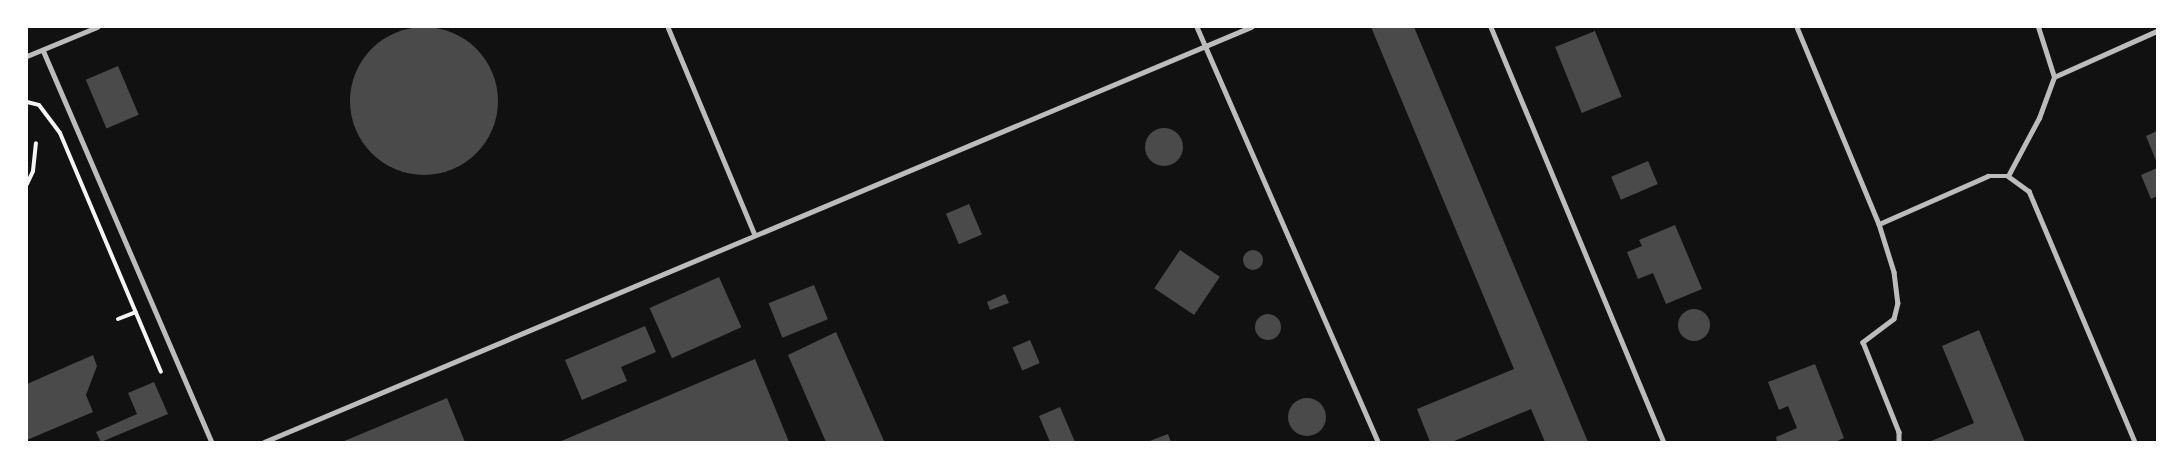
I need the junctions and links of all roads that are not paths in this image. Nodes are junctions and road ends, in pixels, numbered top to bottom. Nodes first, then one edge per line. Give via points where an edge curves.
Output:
1 (97, 27) edge
2 (668, 27) edge
3 (1197, 27) edge
4 (1251, 27) edge
5 (1491, 27) edge
6 (1797, 27) edge
7 (2038, 27) edge
8 (2157, 31) edge
9 (1205, 47) junction
10 (43, 50) junction
11 (27, 56) edge
12 (2054, 77) junction
13 (2008, 176) junction
14 (1879, 224) junction
15 (755, 235) junction
16 (212, 442) edge
17 (264, 442) edge
18 (1378, 442) edge
19 (1664, 442) edge
20 (1899, 442) edge
21 (2135, 442) edge

1 - 10 lane
2 - 15 lane
3 - 9 lane
4 - 9 lane
5 - 19 lane
6 - 14 lane
7 - 12 lane
8 - 12 lane
9 - 15 lane
9 - 18 lane
10 - 11 lane
10 - 16 lane
12 - 13 lane
13 - 14 lane via 1988,176
13 - 21 lane via 2029,191 2038,209
14 - 20 lane via 1894,272 1898,303 1894,319 1863,342 1899,432
15 - 17 lane

